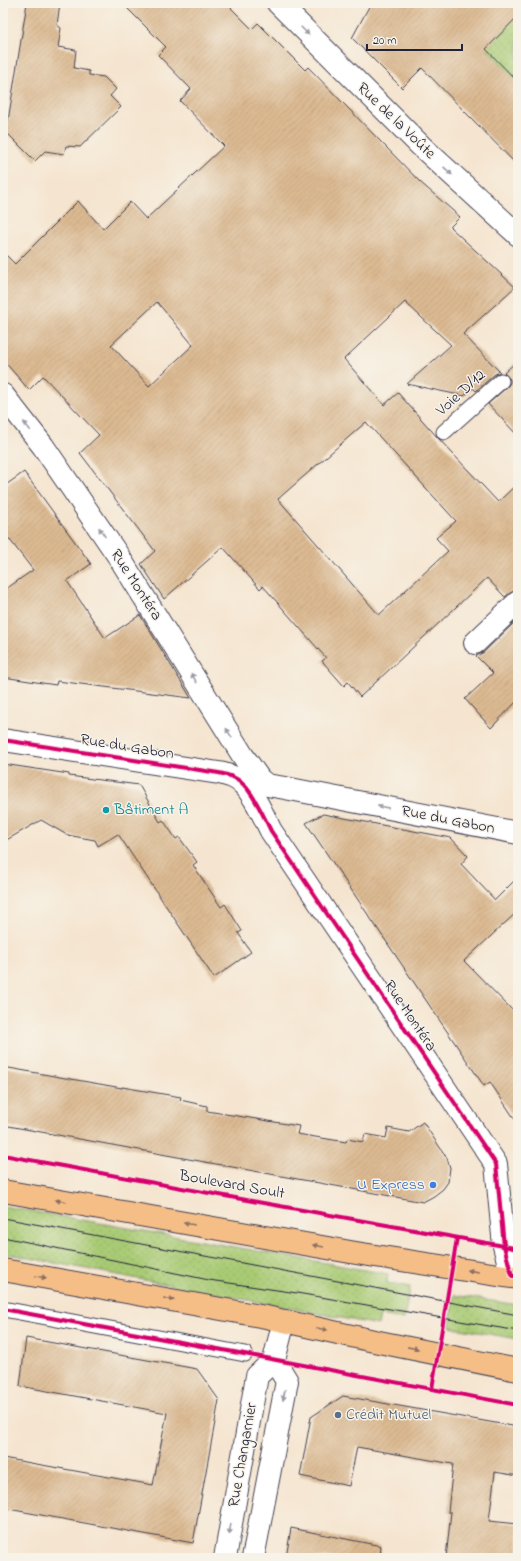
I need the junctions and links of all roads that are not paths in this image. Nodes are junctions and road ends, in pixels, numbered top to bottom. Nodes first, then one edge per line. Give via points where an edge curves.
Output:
1 (278, 3) edge
2 (518, 235) edge
3 (501, 381) dead end
4 (3, 395) edge
5 (444, 432) dead end
6 (518, 602) edge
7 (475, 644) dead end
8 (3, 740) edge
9 (252, 782) junction
10 (518, 833) edge
11 (3, 1191) edge
12 (3, 1270) edge
13 (516, 1277) edge
14 (3, 1309) edge
15 (284, 1321) junction
16 (245, 1354) dead end
17 (274, 1360) junction
18 (518, 1370) edge
19 (225, 1558) edge
20 (253, 1558) edge

1 -> 2 street, Rue de la Voûte via 421,146
3 - 5 lane, Voie D/12
9 -> 4 street, Rue Montéra via 243,756 119,557 43,446
6 - 7 street
8 - 9 street, Rue du Gabon via 219,773
10 -> 9 street, Rue du Gabon
9 - 13 street, Rue Montéra via 258,805 271,831 496,1164 504,1246
13 -> 11 main road via 356,1253
12 -> 15 main road
14 - 16 lane
15 - 17 street
15 -> 18 main road
17 -> 19 street, Rue Changarnier via 257,1376
17 -> 20 street, Rue Changarnier via 287,1381

